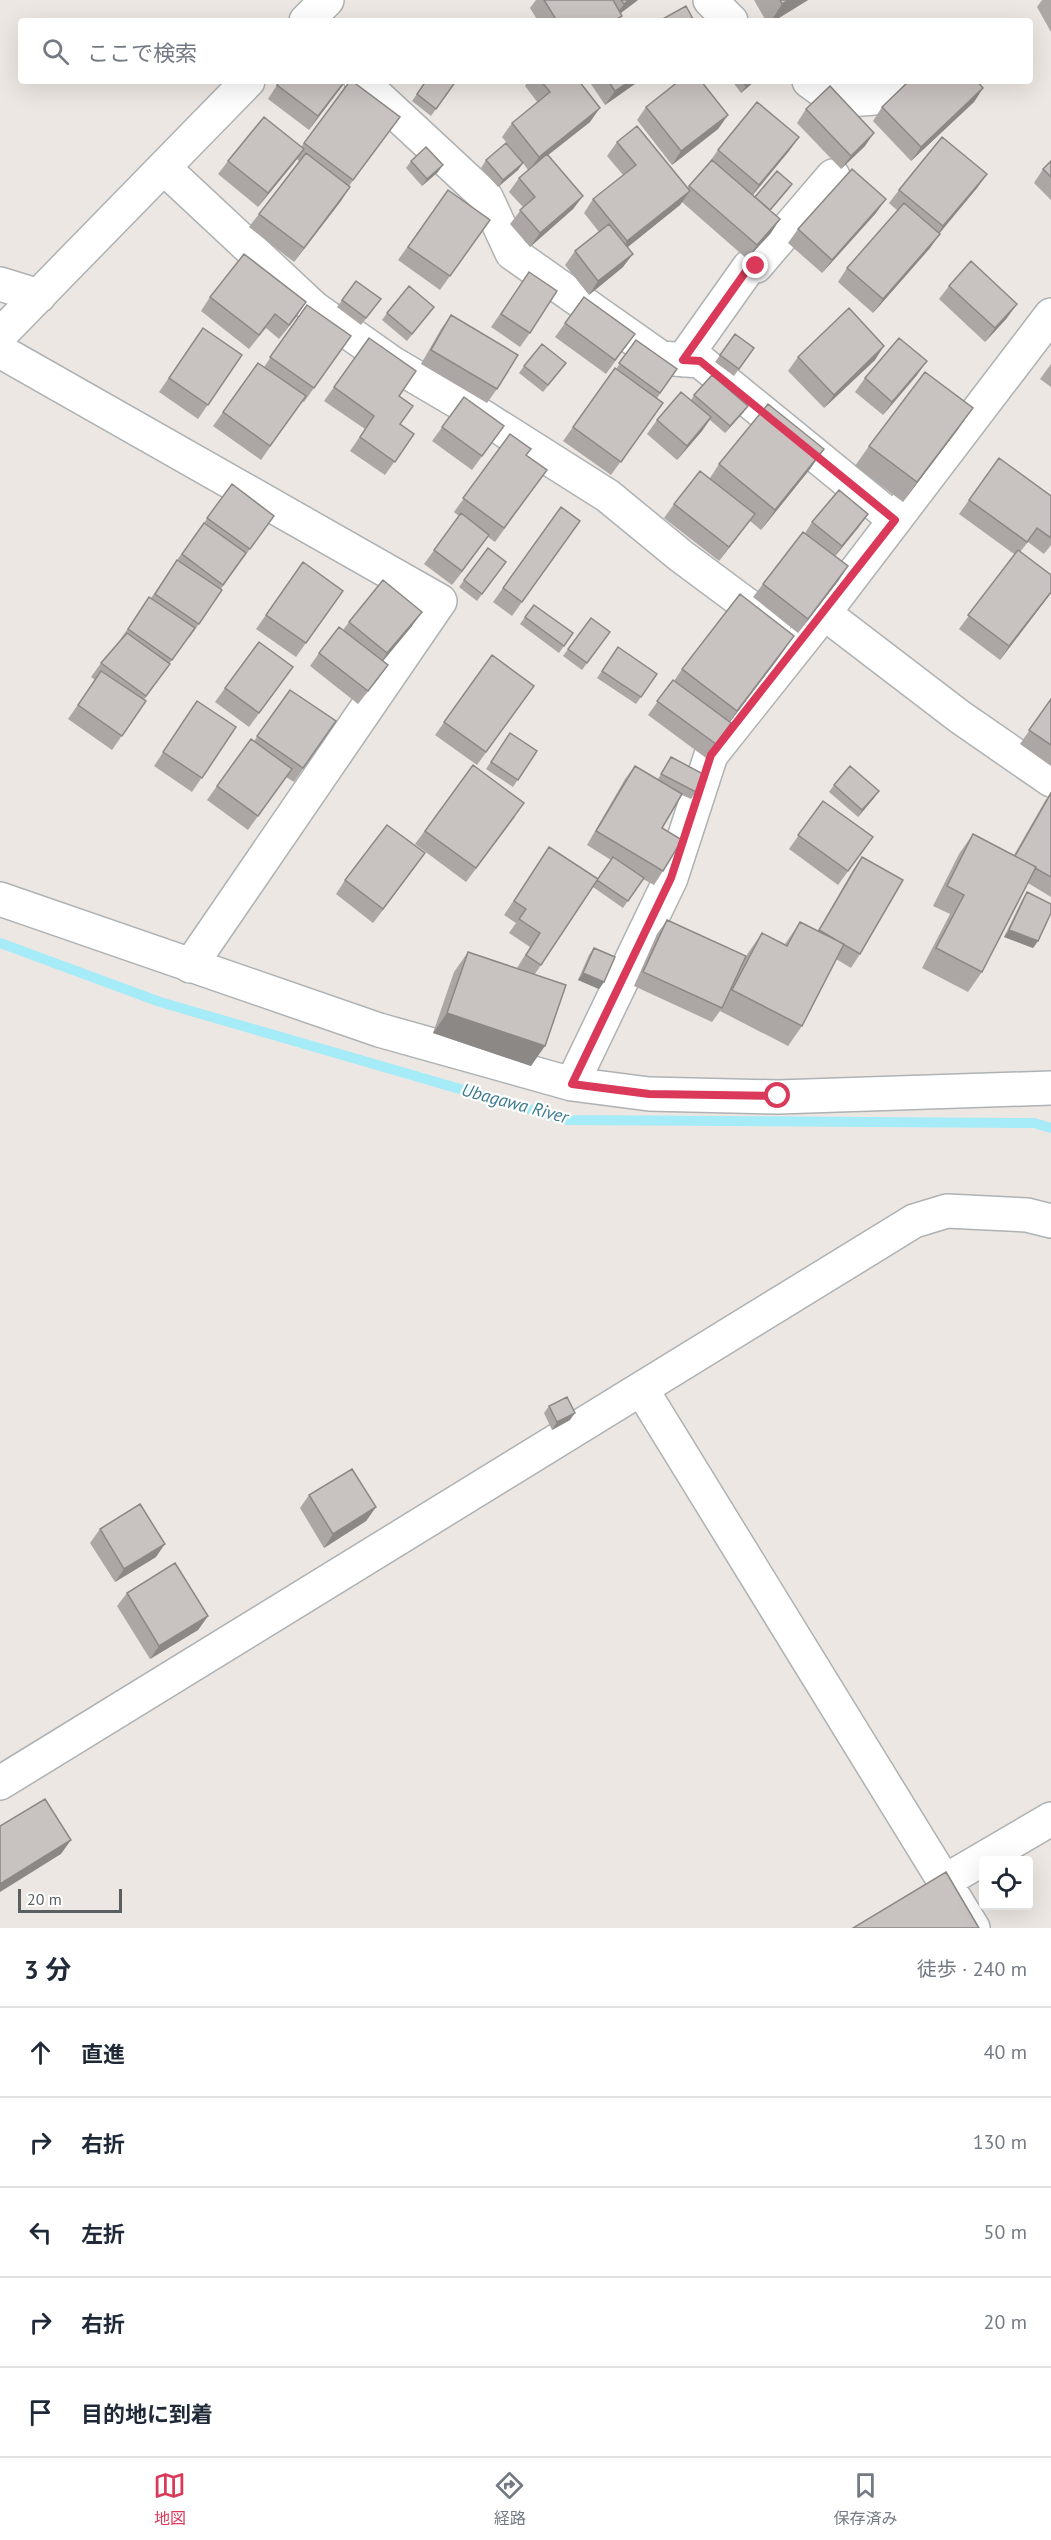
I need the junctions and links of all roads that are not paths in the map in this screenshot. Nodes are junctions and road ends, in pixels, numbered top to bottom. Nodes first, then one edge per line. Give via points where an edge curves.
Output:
1 (327, 0) edge
2 (710, 0) edge
3 (309, 18) edge
4 (728, 18) edge
5 (245, 84) edge
6 (364, 84) edge
7 (813, 84) edge
8 (888, 84) edge
9 (164, 168) junction
10 (833, 176) dead end
11 (0, 284) edge
12 (39, 296) junction
13 (1051, 315) edge
14 (0, 334) edge
15 (0, 351) edge
16 (683, 360) junction
17 (895, 520) junction
18 (824, 613) junction
19 (799, 645) junction
20 (1051, 780) edge
21 (0, 899) edge
22 (190, 966) junction
23 (572, 1084) junction
24 (1051, 1088) edge
25 (1051, 1221) edge
26 (642, 1390) junction
27 (0, 1783) edge
28 (1051, 1819) edge
29 (945, 1881) junction
30 (973, 1928) edge

1 - 3 street
2 - 4 street
5 - 9 street
6 - 16 street via 486,197 512,253 661,358
7 - 8 street via 837,101 874,98
9 - 12 street
9 - 19 street via 314,308 392,363 608,496
10 - 16 street via 756,266 749,267
11 - 12 street
12 - 14 street
13 - 17 street
15 - 22 street via 440,601
16 - 17 street via 700,361
17 - 18 street
18 - 19 street
18 - 20 street via 960,717
19 - 23 street via 711,755 671,878
21 - 22 street
22 - 23 street via 379,1030
23 - 24 street via 649,1094 778,1096
25 - 26 street via 1027,1215 947,1211 914,1221
26 - 27 street
26 - 29 street
28 - 29 street
29 - 30 street

